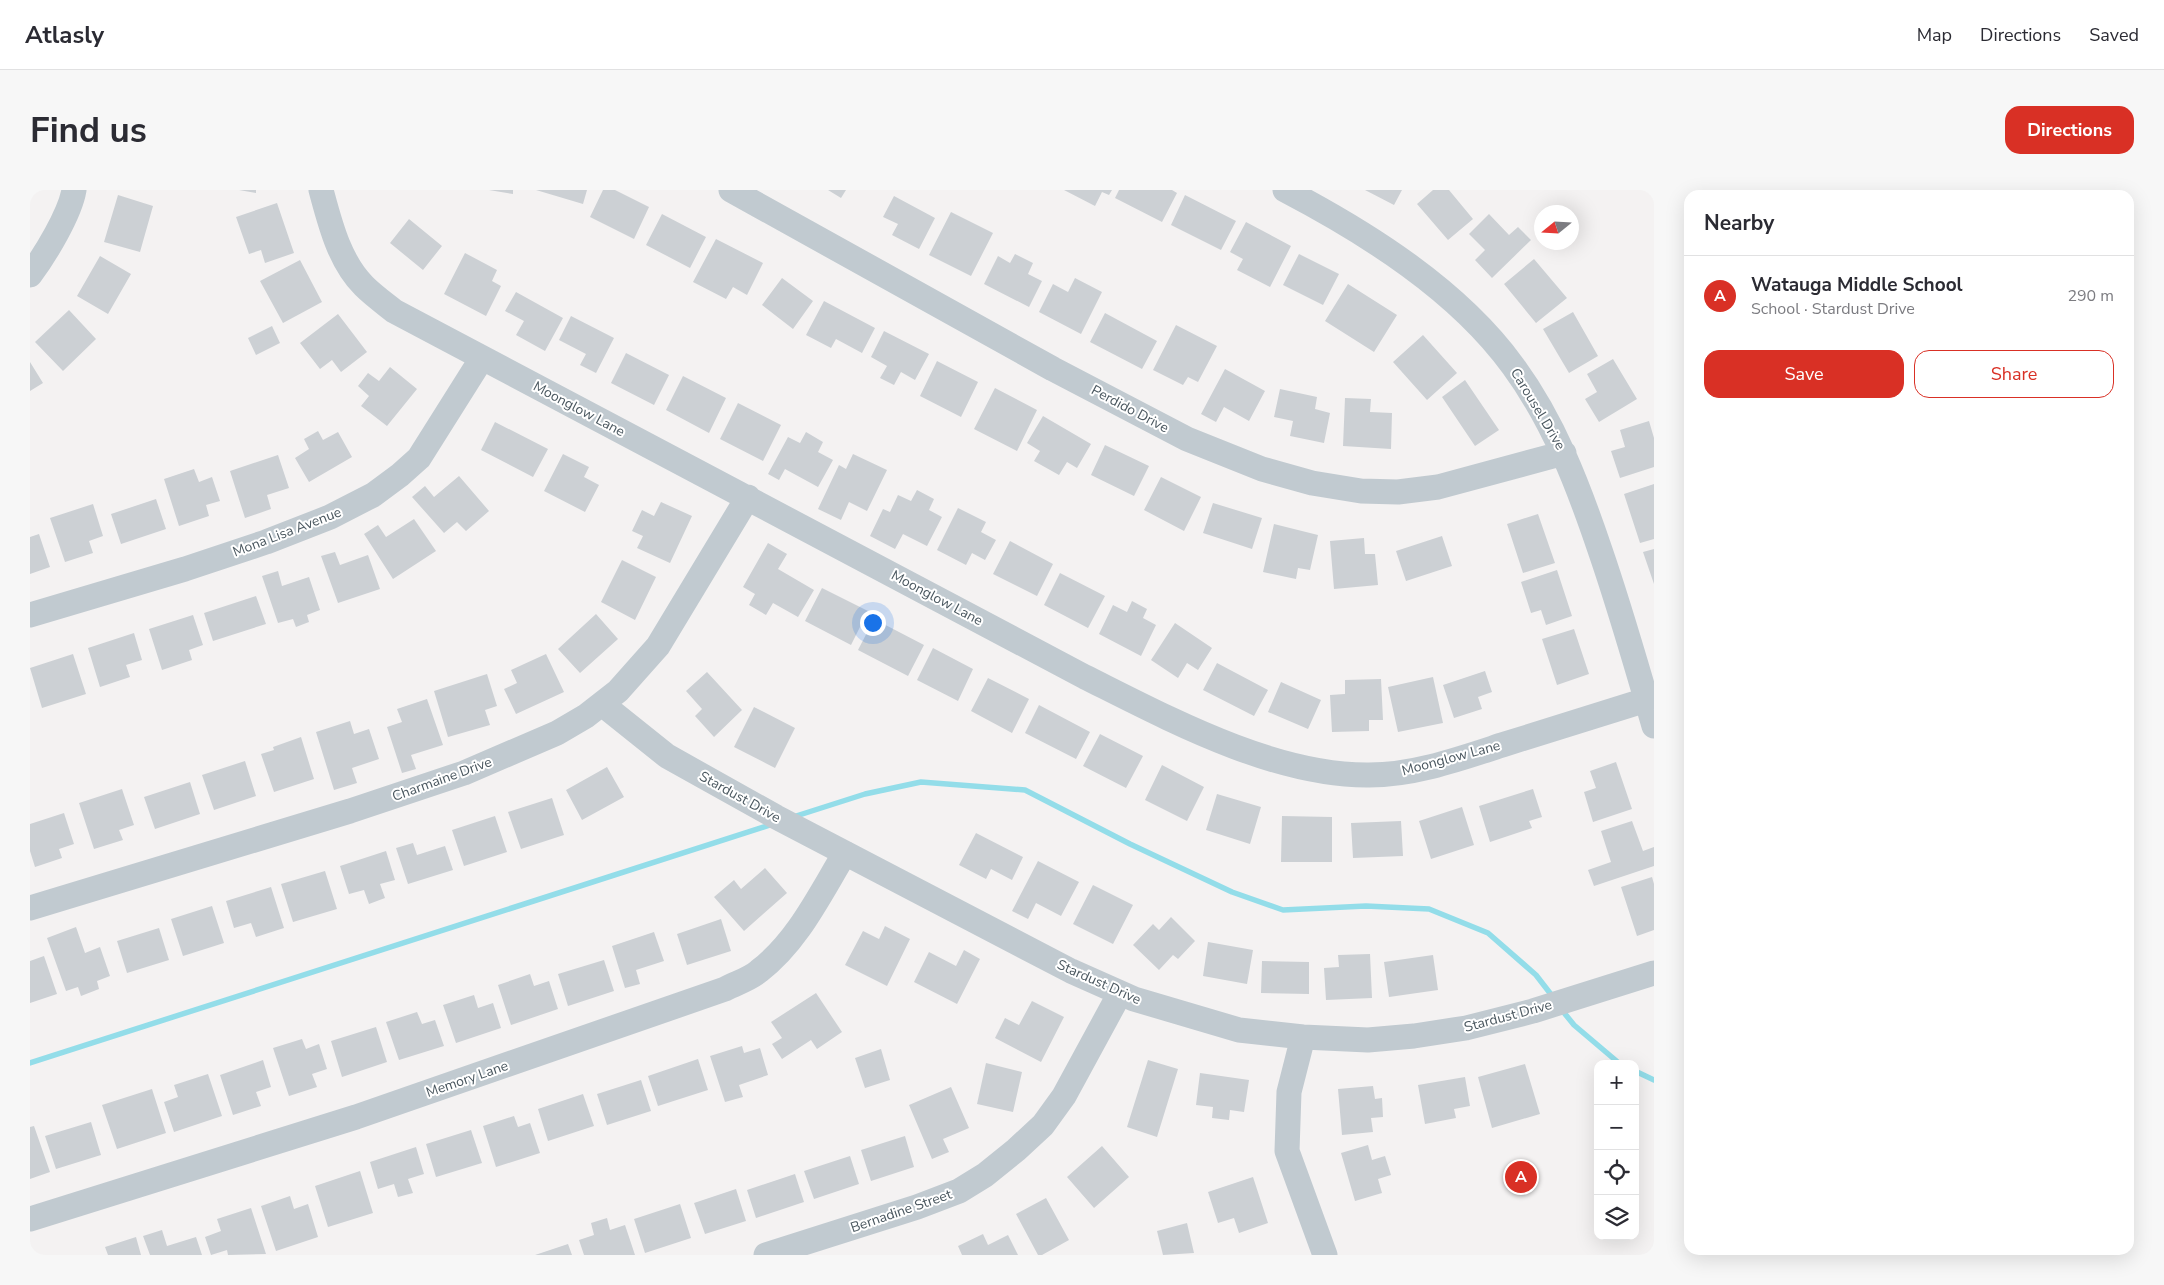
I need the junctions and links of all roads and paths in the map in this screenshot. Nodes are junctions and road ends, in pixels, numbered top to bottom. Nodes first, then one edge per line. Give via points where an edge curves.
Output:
1 (74, 190) edge
2 (321, 190) edge
3 (741, 192) edge
4 (1296, 193) edge
5 (30, 275) edge
6 (482, 358) junction
7 (1564, 452) junction
8 (748, 497) junction
9 (30, 615) edge
10 (1646, 700) junction
11 (602, 704) junction
12 (1654, 726) edge
13 (845, 853) junction
14 (30, 908) edge
15 (1654, 973) edge
16 (1120, 993) junction
17 (1303, 1037) junction
18 (30, 1219) edge
19 (766, 1255) edge
20 (1325, 1255) edge

1 - 5 street via 72,201
2 - 6 street, Moonglow Lane via 335,239 363,286 394,311
3 - 7 street, Perdido Drive via 1070,378 1187,439 1262,469 1312,483 1361,491 1398,492 1438,487
4 - 7 street, Carousel Drive via 1406,262 1446,294 1513,366
6 - 8 street, Moonglow Lane
6 - 9 street, Mona Lisa Avenue via 419,458 373,495 330,517 266,542
7 - 10 street, Carousel Drive via 1615,595
8 - 10 street, Moonglow Lane via 1191,730 1275,760 1326,772 1369,775 1407,772
8 - 11 street, Charmaine Drive via 658,646
10 - 12 street, Carousel Drive
11 - 13 street, Stardust Drive via 666,756
11 - 14 street, Charmaine Drive via 557,733 464,773 350,812
13 - 16 street, Stardust Drive via 1071,971
13 - 18 street, Memory Lane via 778,956 758,973 725,989 356,1117
15 - 17 street, Stardust Drive via 1466,1028 1368,1040
16 - 17 street, Stardust Drive via 1134,1000 1239,1030
16 - 19 street, Bernadine Street via 1064,1096 1043,1125 985,1175 959,1191 917,1207
17 - 20 street via 1289,1092 1287,1151

